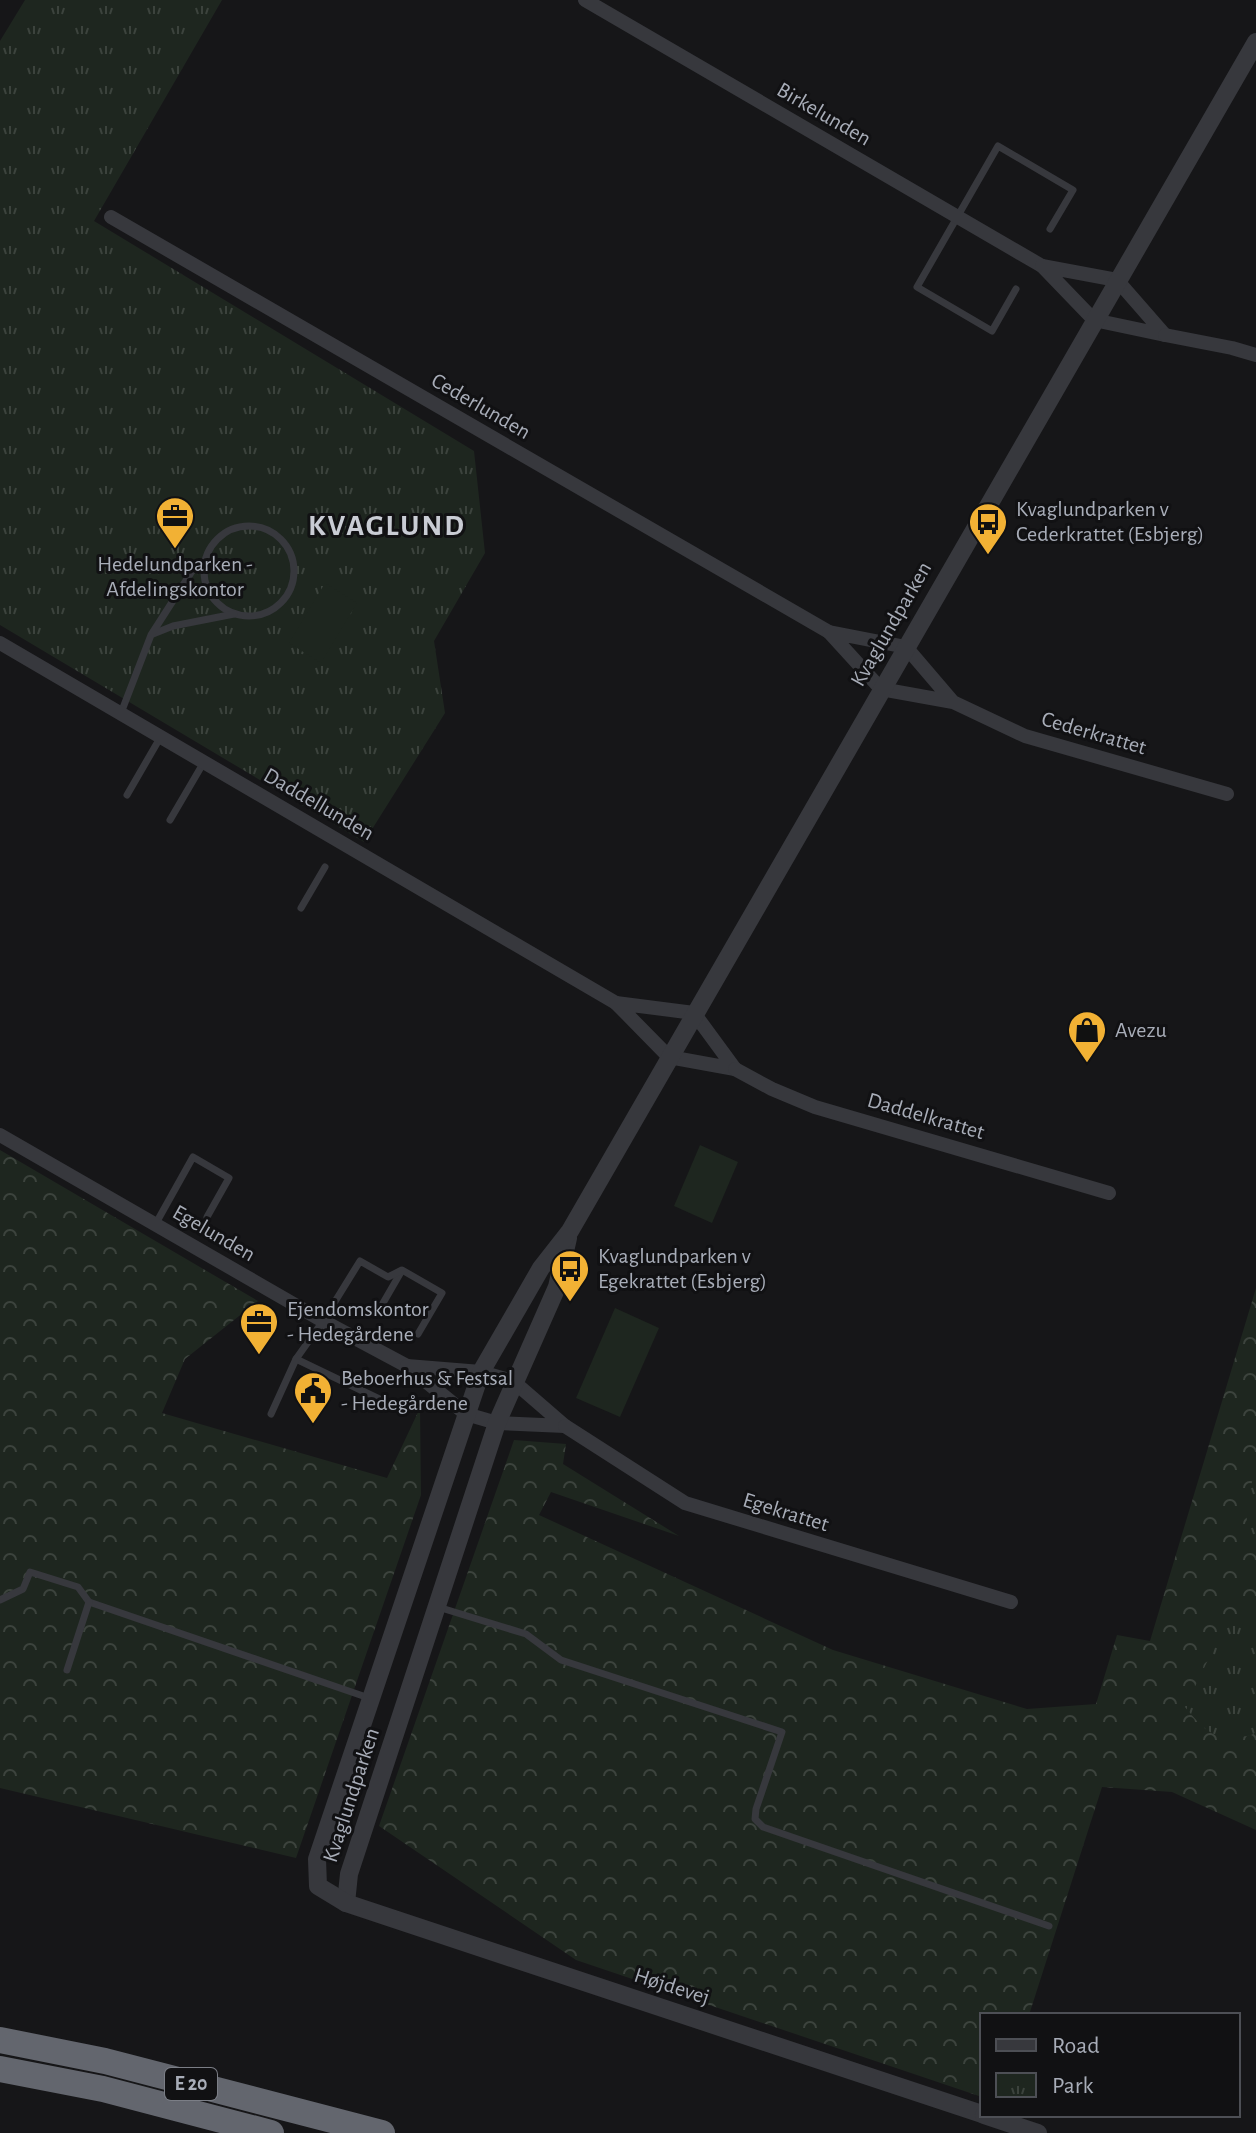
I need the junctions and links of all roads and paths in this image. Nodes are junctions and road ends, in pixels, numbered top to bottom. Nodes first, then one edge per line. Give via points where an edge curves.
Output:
1 (585, 0) edge
2 (1256, 42) edge
3 (111, 217) dead end
4 (957, 217) junction
5 (1050, 229) dead end
6 (1042, 266) junction
7 (1117, 280) junction
8 (1016, 289) dead end
9 (1094, 320) junction
10 (1165, 335) junction
11 (1256, 355) edge
12 (205, 563) junction
13 (236, 614) junction
14 (829, 632) junction
15 (151, 635) junction
16 (0, 643) edge
17 (906, 647) junction
18 (881, 689) junction
19 (953, 702) junction
20 (121, 713) junction
21 (161, 737) junction
22 (204, 762) junction
23 (1227, 794) dead end
24 (127, 795) dead end
25 (170, 820) dead end
26 (325, 867) dead end
27 (301, 908) dead end
28 (616, 1003) junction
29 (694, 1013) junction
30 (669, 1057) junction
31 (735, 1069) junction
32 (0, 1135) edge
33 (1109, 1193) dead end
34 (207, 1217) dead end
35 (155, 1225) junction
36 (570, 1231) junction
37 (402, 1270) junction
38 (379, 1310) dead end
39 (323, 1321) junction
40 (418, 1334) dead end
41 (296, 1359) junction
42 (407, 1366) junction
43 (481, 1372) junction
44 (513, 1381) junction
45 (396, 1407) dead end
46 (271, 1414) dead end
47 (466, 1414) junction
48 (497, 1423) junction
49 (565, 1426) junction
50 (0, 1600) edge
51 (89, 1602) junction
52 (1011, 1602) dead end
53 (438, 1607) junction
54 (67, 1670) dead end
55 (371, 1699) junction
56 (346, 1903) junction
57 (1049, 1926) dead end
58 (0, 2040) edge
59 (0, 2069) edge
60 (980, 2114) edge
61 (989, 2117) edge
62 (271, 2133) edge
63 (382, 2133) edge
64 (1038, 2133) edge

1 - 4 street, Birkelunden
2 - 7 street, Kvaglundparken
3 - 14 street, Cederlunden
4 - 5 lane via 998,146 1073,190
4 - 6 street, Birkelunden
4 - 8 lane via 917,287 992,331
6 - 7 street, Birkelunden
6 - 9 street, Birkelunden
7 - 9 street, Kvaglundparken
7 - 10 street
9 - 10 street
9 - 17 street, Kvaglundparken
10 - 11 street
12 - 13 lane via 211,594
12 - 13 lane via 214,543 244,526 267,529 285,544 293,565 285,598 258,615
12 - 15 lane via 194,568
13 - 15 lane
14 - 17 street, Cederlunden
14 - 18 street, Cederlunden
15 - 20 lane
16 - 20 street, Daddellunden
17 - 18 street, Kvaglundparken
17 - 19 street, Cederkrattet
18 - 19 street, Cederkrattet
18 - 29 street, Kvaglundparken
19 - 23 street, Cederkrattet via 1025,736
20 - 21 street, Daddellunden
21 - 22 street, Daddellunden
21 - 24 lane
22 - 25 lane
22 - 28 street, Daddellunden
26 - 27 lane
28 - 29 street, Daddellunden
28 - 30 street, Daddellunden
29 - 30 street, Kvaglundparken
29 - 31 street, Daddelkrattet
30 - 31 street, Daddelkrattet
30 - 36 street, Kvaglundparken
31 - 33 street, Daddelkrattet via 815,1107
32 - 35 street, Egelunden
34 - 35 lane via 229,1178 193,1157
35 - 39 street, Egelunden
36 - 43 street, Kvaglundparken via 541,1268
36 - 44 street, Kvaglundparken via 557,1287
37 - 38 lane
37 - 39 lane via 388,1277 360,1261
37 - 40 lane via 442,1293
39 - 41 lane
39 - 42 street, Egelunden
41 - 45 lane
41 - 46 lane
42 - 43 street, Egelunden
42 - 47 street, Egelunden
43 - 44 street, Egelunden
43 - 47 street, Kvaglundparken
44 - 48 street, Kvaglundparken
44 - 49 street, Egekrattet
47 - 48 street, Egelunden
47 - 55 street, Kvaglundparken
48 - 49 street
48 - 53 street, Kvaglundparken
49 - 52 street, Egekrattet via 685,1503
50 - 51 lane via 23,1589 30,1572 78,1587
51 - 54 lane
51 - 55 lane
53 - 56 street, Kvaglundparken via 349,1874
53 - 57 lane via 526,1634 561,1660 782,1732 756,1809 755,1819 763,1827
55 - 56 street, Kvaglundparken via 317,1859 318,1886
56 - 60 street, Højdevej
58 - 63 highway, E 20 via 105,2061
59 - 62 highway, E 20 via 103,2089
61 - 64 street, Højdevej

